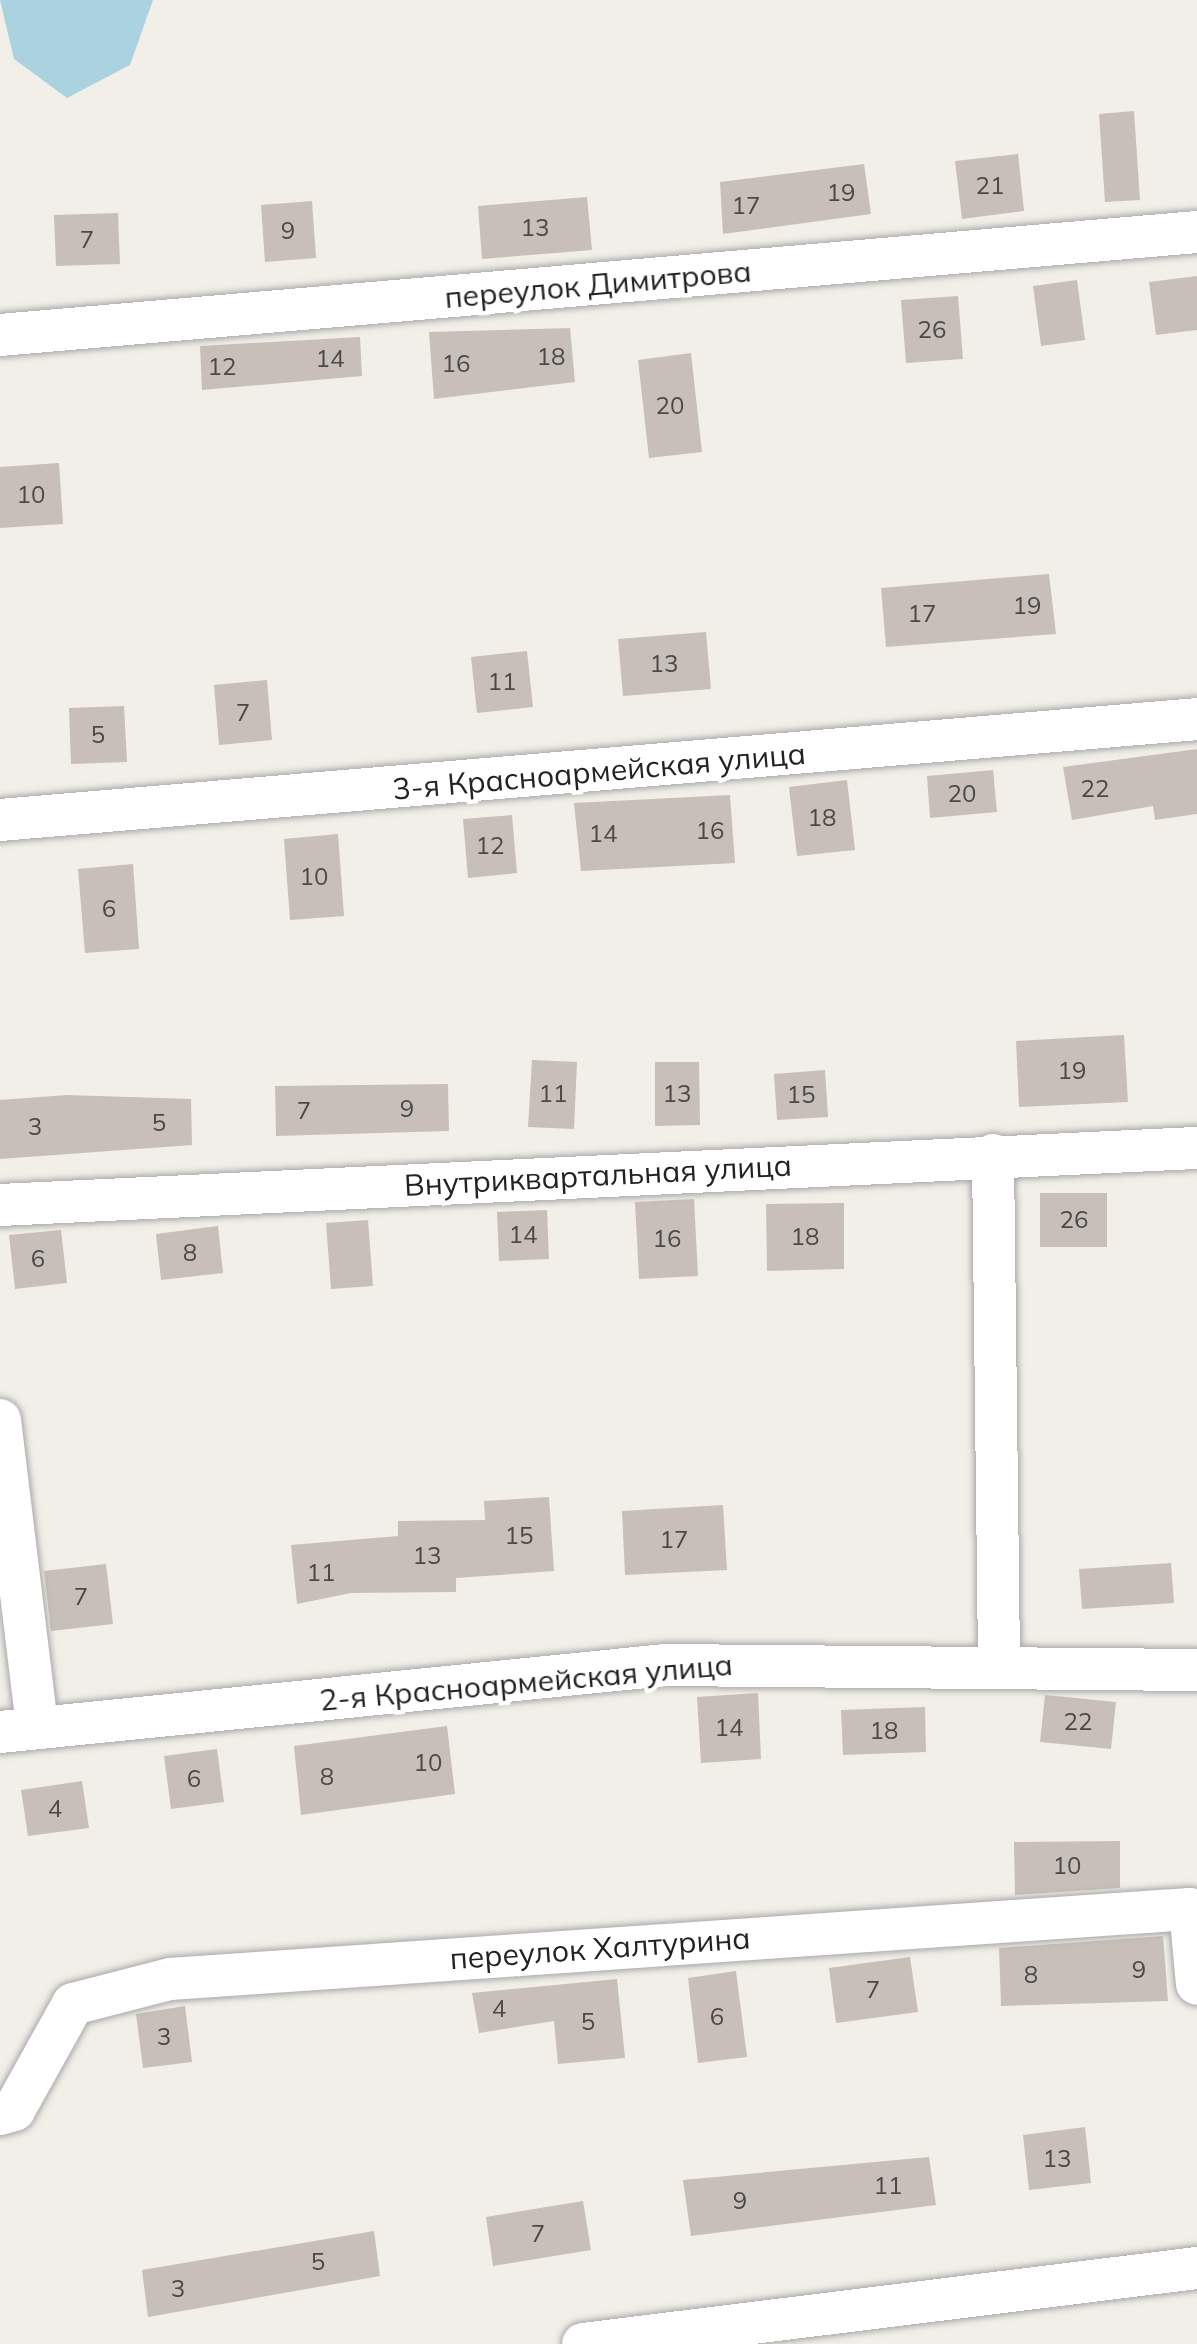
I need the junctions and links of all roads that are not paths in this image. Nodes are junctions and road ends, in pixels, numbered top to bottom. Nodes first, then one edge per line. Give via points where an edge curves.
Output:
1 (1197, 232) edge
2 (0, 335) edge
3 (1197, 719) edge
4 (0, 820) edge
5 (1197, 1148) edge
6 (993, 1155) junction
7 (0, 1204) edge
8 (0, 1420) edge
9 (999, 1664) junction
10 (1197, 1670) edge
11 (18, 1729) edge
12 (1197, 1984) edge
13 (0, 2114) edge
14 (1197, 2268) edge
15 (584, 2344) edge

1 - 2 street, переулок Димитрова
3 - 4 street, 3-я Красноармейская улица
5 - 6 street, Внутриквартальная улица
6 - 7 street, Внутриквартальная улица
6 - 9 street
8 - 11 street
9 - 10 street, 2-я Красноармейская улица
9 - 11 street, 2-я Красноармейская улица via 665,1665
12 - 13 street, переулок Халтурина via 1190,1910 170,1979 73,2004 14,2110
14 - 15 street

